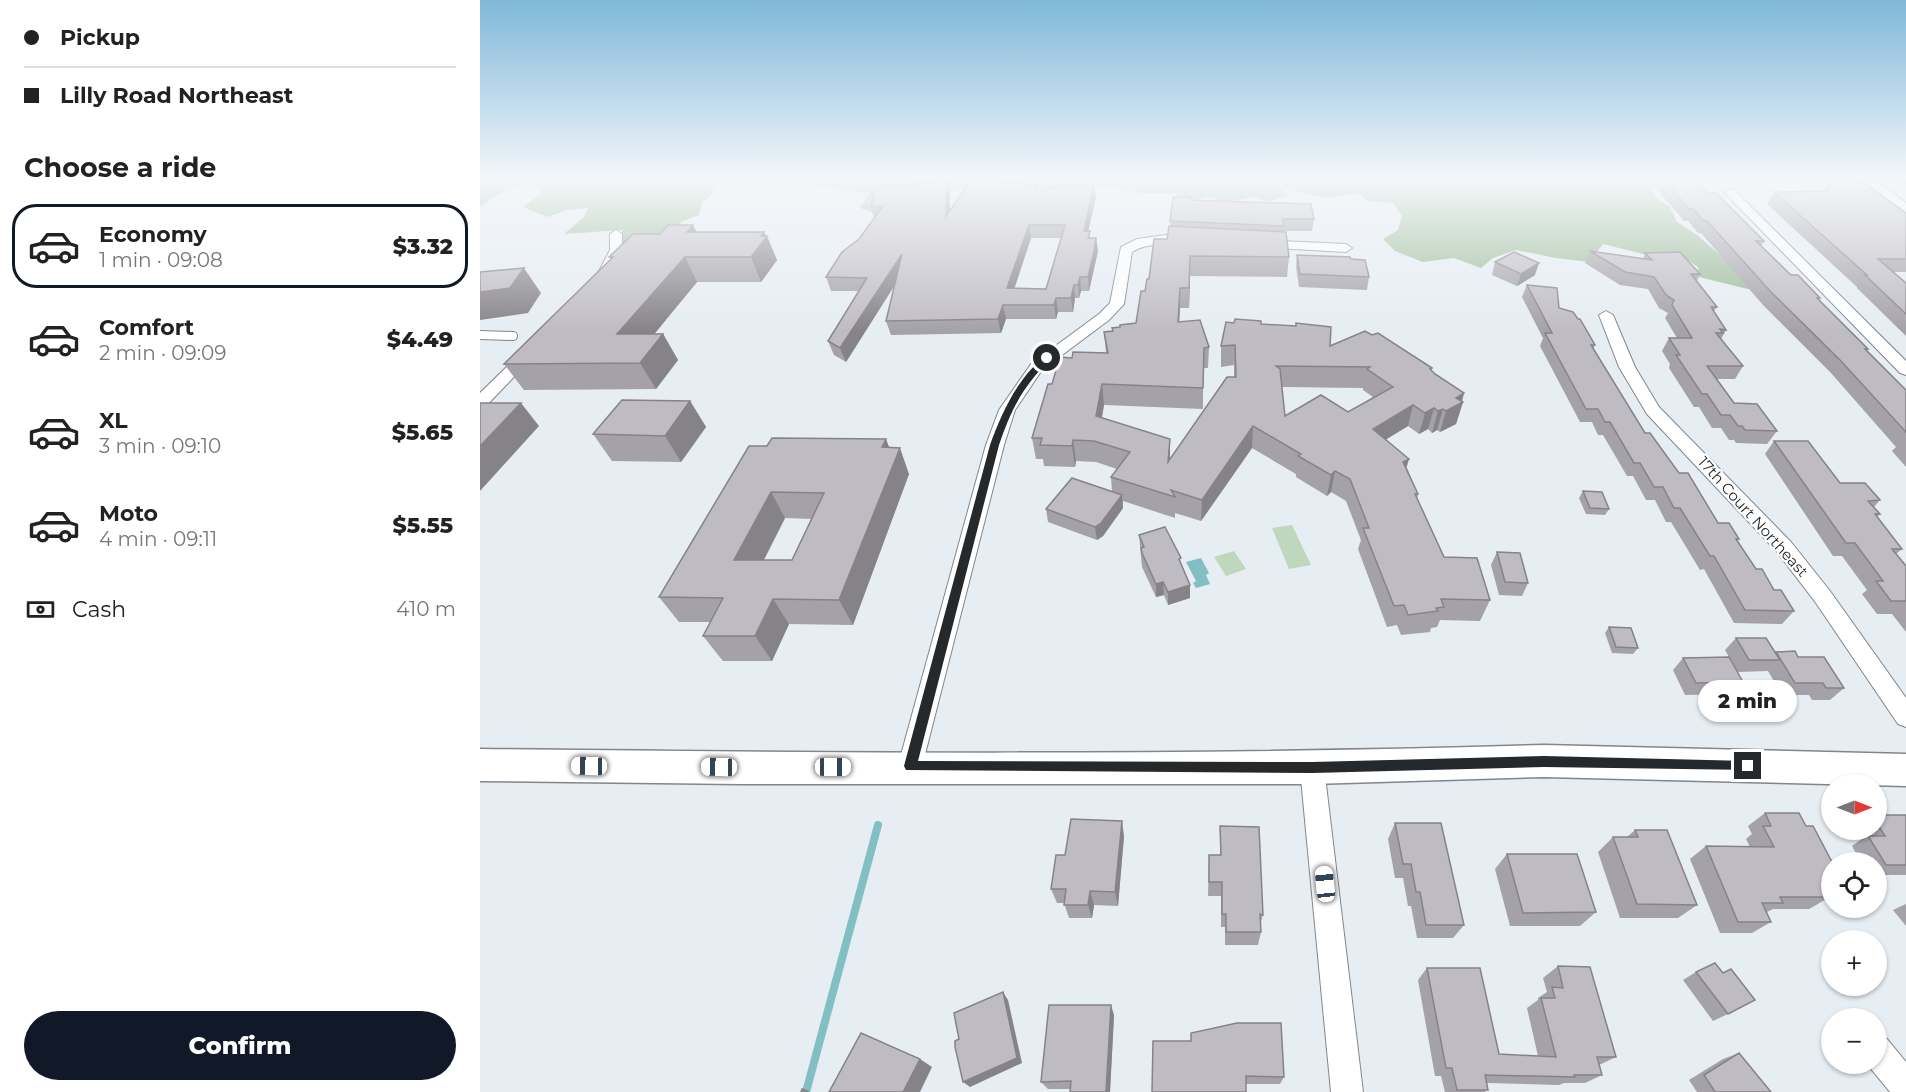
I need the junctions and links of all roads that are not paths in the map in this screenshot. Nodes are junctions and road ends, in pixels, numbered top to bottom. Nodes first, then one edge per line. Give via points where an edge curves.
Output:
1 (1768, 230) edge
2 (616, 234) dead end
3 (1210, 241) edge
4 (1244, 243) edge
5 (1346, 248) dead end
6 (593, 289) edge
7 (1606, 315) dead end
8 (480, 335) edge
9 (513, 336) dead end
10 (539, 344) edge
11 (1906, 370) edge
12 (480, 402) edge
13 (1906, 717) edge
14 (480, 765) edge
15 (910, 766) junction
16 (1312, 768) junction
17 (1906, 770) edge
18 (1887, 1064) edge
19 (1906, 1087) edge
20 (1347, 1092) edge

1 - 11 street
2 - 6 street via 613,259
3 - 15 street via 1147,240 1126,250 1117,304 1036,367 1007,410
4 - 5 street
7 - 13 street, 17th Court Northeast via 1627,367 1653,410 1784,547
8 - 9 lane
10 - 12 street
14 - 15 street
15 - 16 street
16 - 17 street via 1544,761
16 - 20 street
18 - 19 street

